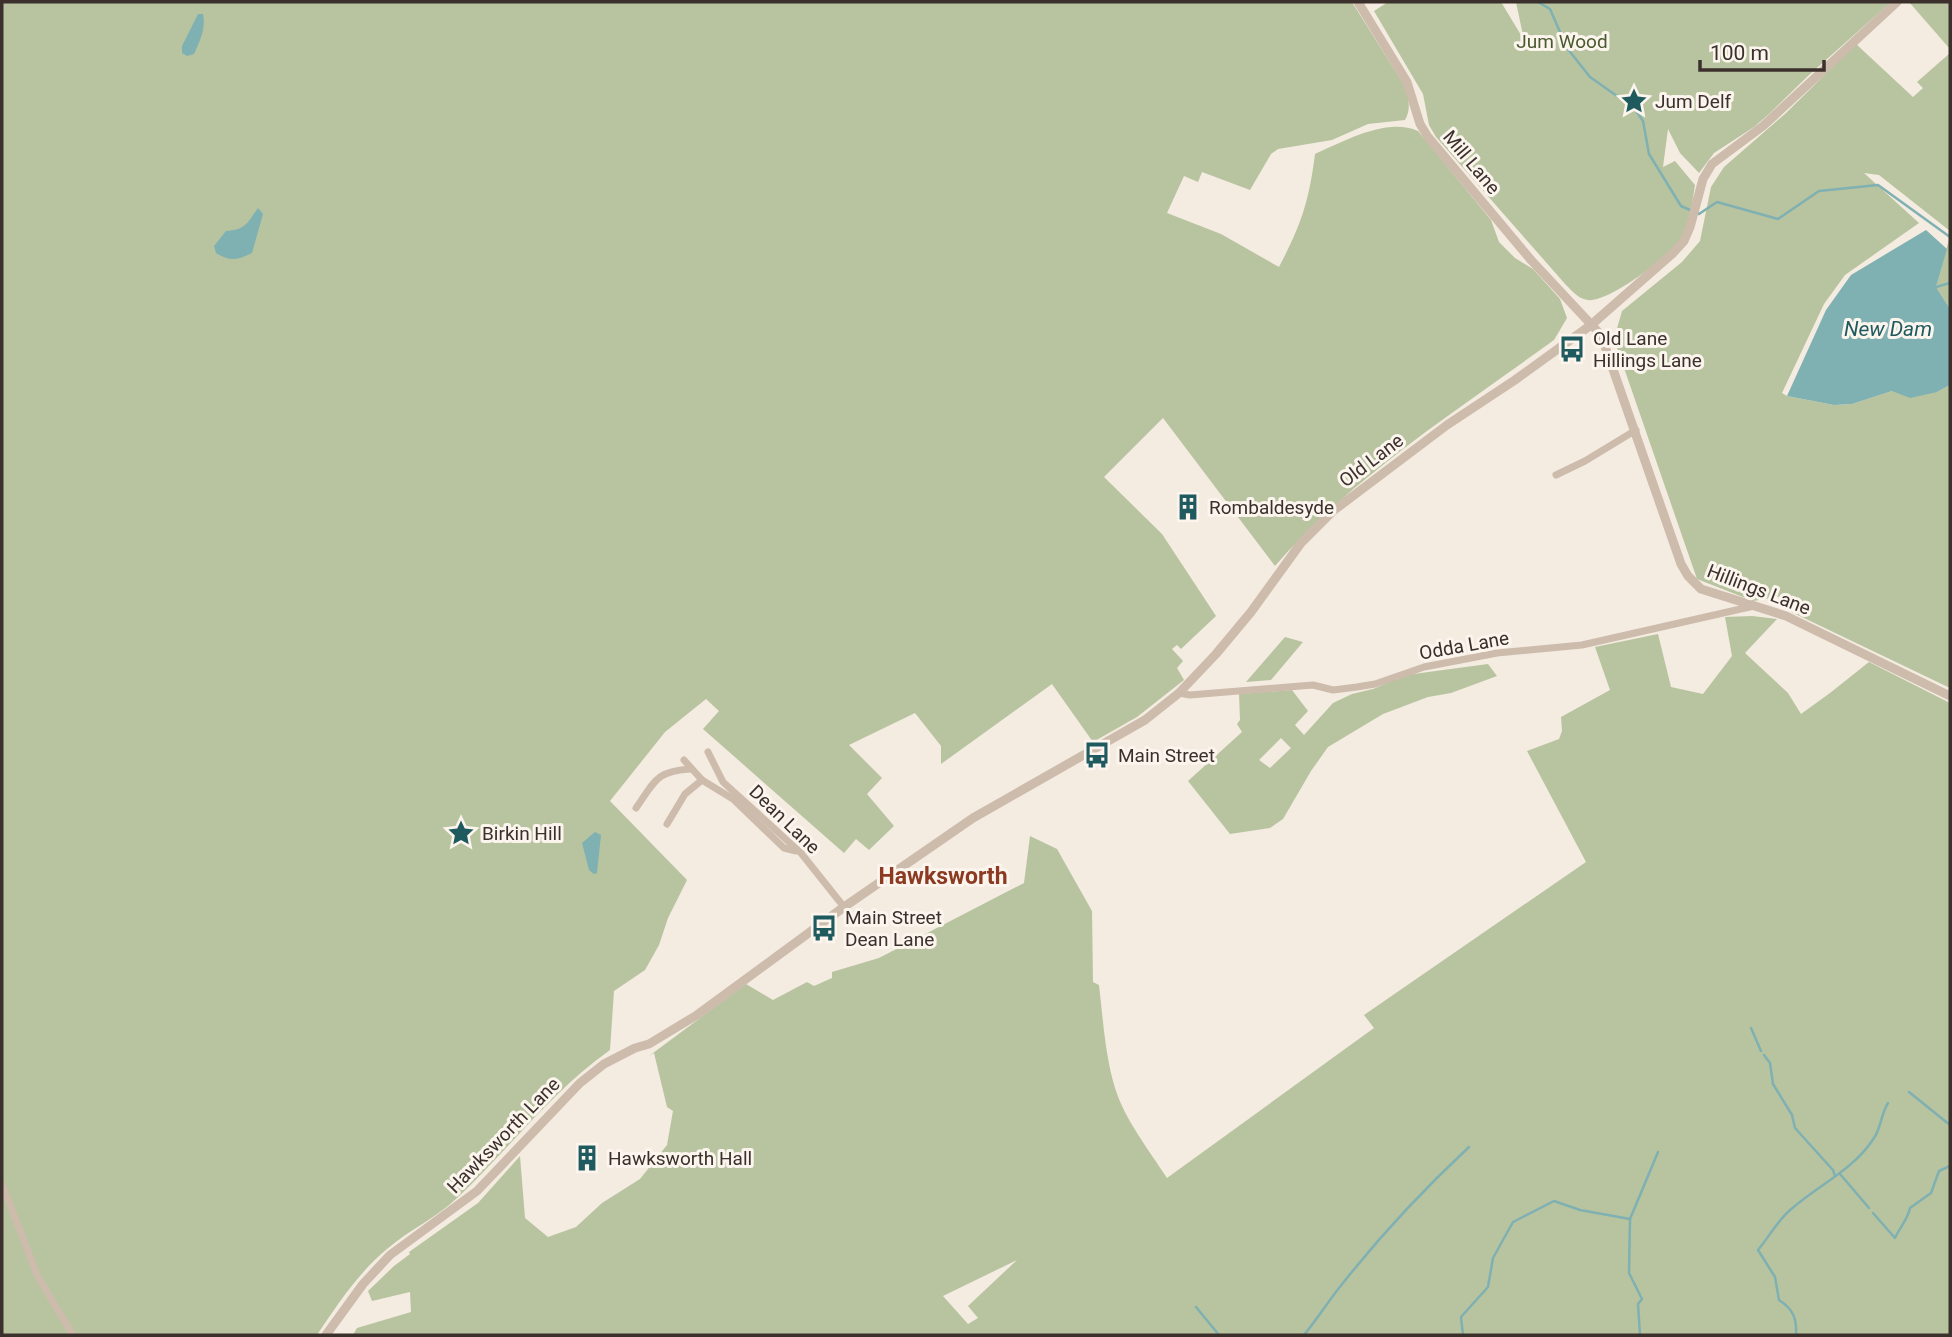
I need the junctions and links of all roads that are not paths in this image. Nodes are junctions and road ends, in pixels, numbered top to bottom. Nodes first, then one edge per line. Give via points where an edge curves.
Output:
1 (1358, 2) edge
2 (1897, 2) edge
3 (1591, 325) junction
4 (1636, 430) junction
5 (1556, 475) dead end
6 (1755, 606) junction
7 (1179, 693) junction
8 (1950, 696) edge
9 (708, 752) dead end
10 (684, 760) dead end
11 (691, 769) junction
12 (702, 780) junction
13 (636, 808) dead end
14 (667, 824) dead end
15 (801, 853) junction
16 (844, 907) junction
17 (2, 1184) edge
18 (73, 1335) edge
19 (326, 1335) edge

1 - 3 street, Mill Lane via 1407,82 1428,136
2 - 3 street, Old Lane via 1763,126 1713,164 1703,179 1684,241
3 - 4 street, Hillings Lane via 1601,335
3 - 7 street, Old Lane via 1333,511 1301,543 1251,612
4 - 5 street
4 - 6 street, Hillings Lane via 1688,576 1701,589
6 - 7 street, Odda Lane via 1582,645 1442,663 1357,687
6 - 8 street, Hillings Lane via 1786,616
7 - 16 street via 1144,720 973,818
9 - 15 street, Dean Lane via 723,782
10 - 11 street
11 - 12 street
11 - 13 street via 659,775
12 - 14 street via 685,794
12 - 15 street via 733,799 784,849
15 - 16 street, Dean Lane
16 - 19 street, Hawksworth Lane via 697,1015 604,1064 580,1083 477,1191 390,1255
17 - 18 street via 38,1277

